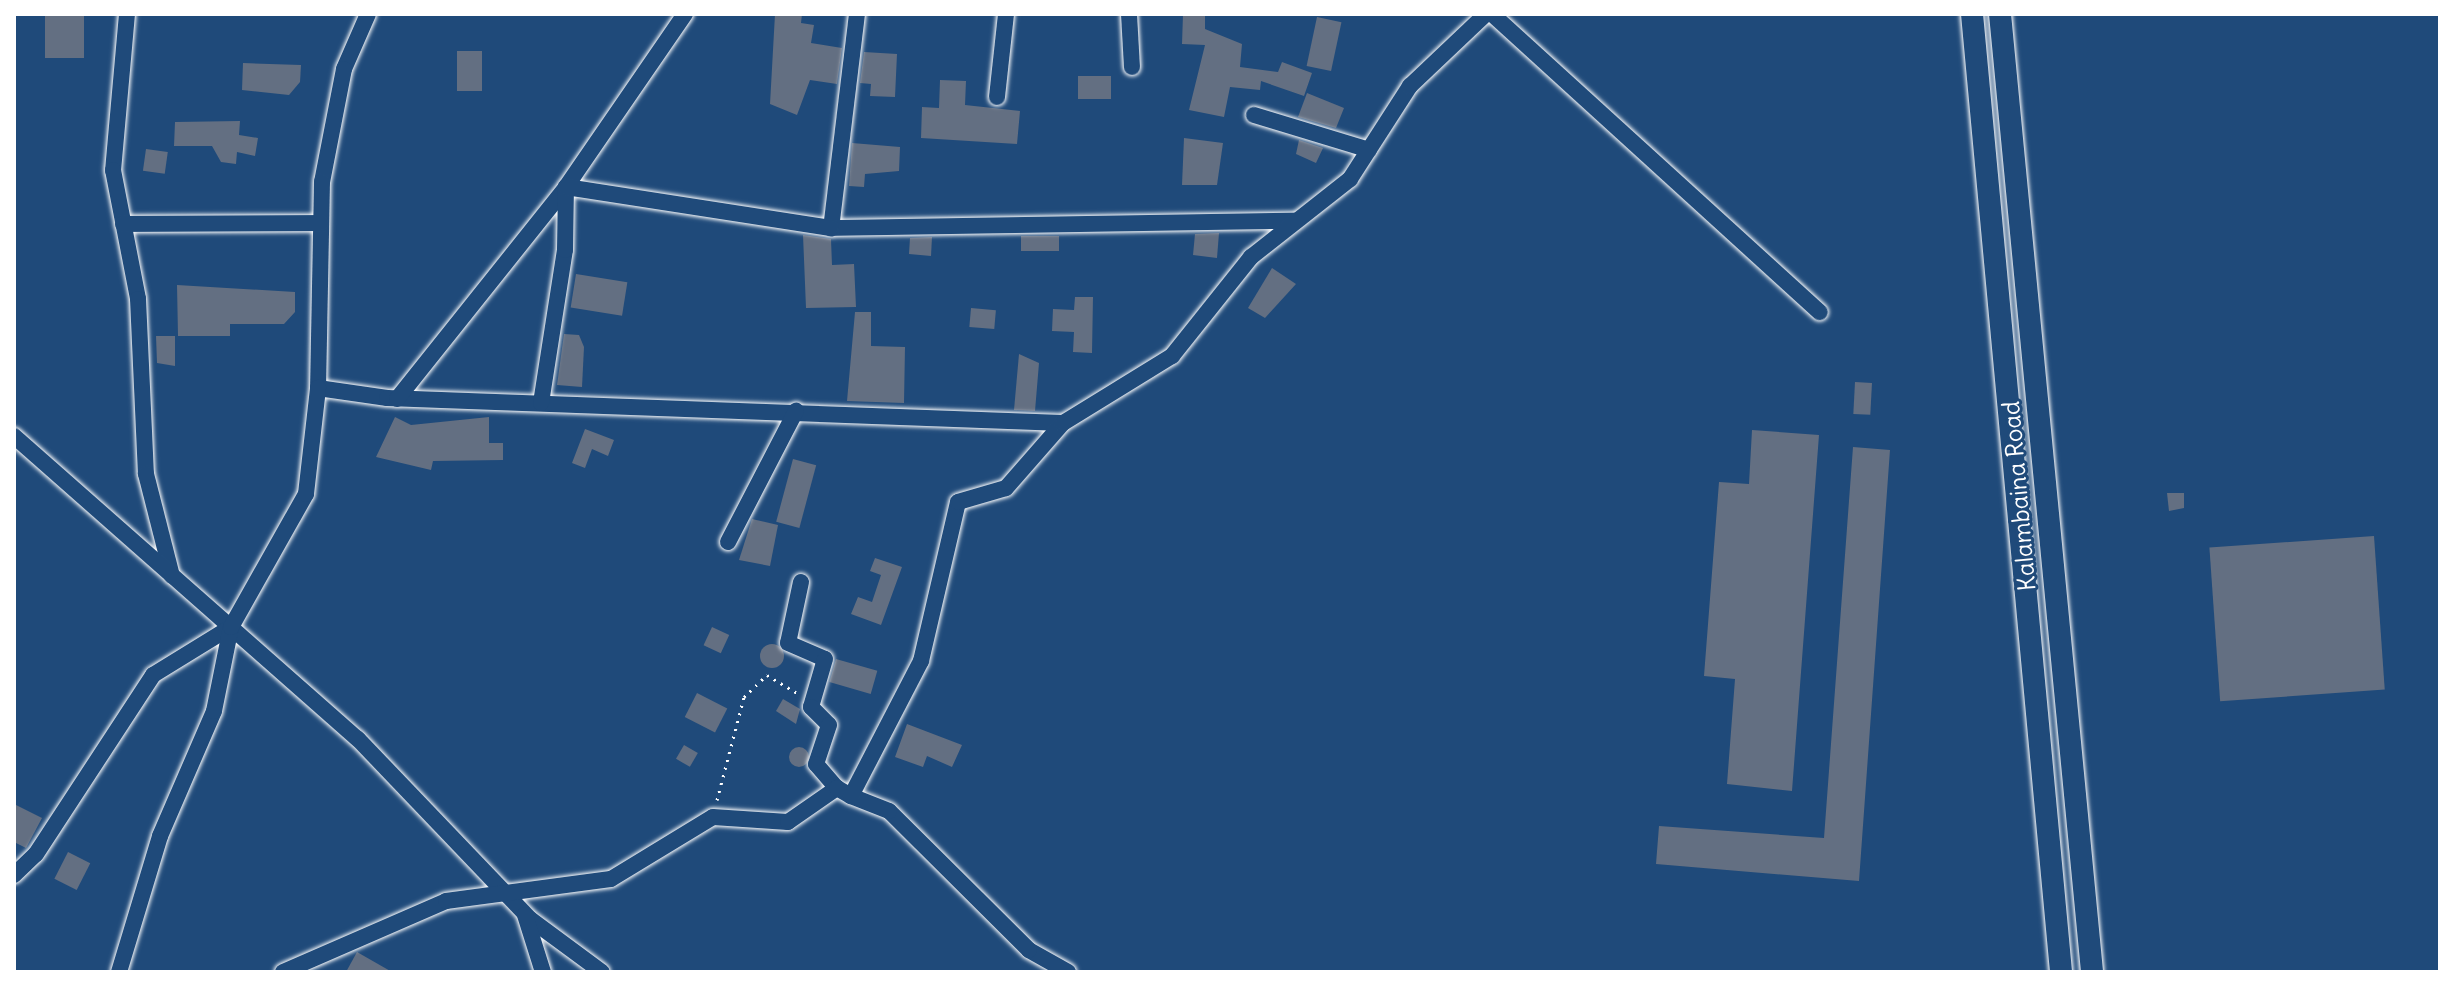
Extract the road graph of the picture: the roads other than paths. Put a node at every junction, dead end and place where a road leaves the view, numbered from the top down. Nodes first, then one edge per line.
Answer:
1 (127, 14) edge
2 (368, 14) edge
3 (685, 14) edge
4 (857, 14) edge
5 (1006, 14) edge
6 (1129, 14) edge
7 (1489, 14) edge
8 (1972, 14) edge
9 (2000, 14) edge
10 (1132, 67) dead end
11 (997, 97) dead end
12 (1254, 115) dead end
13 (1369, 150) junction
14 (566, 187) junction
15 (1296, 221) junction
16 (321, 223) junction
17 (123, 224) junction
18 (831, 228) junction
19 (1820, 312) dead end
20 (318, 388) junction
21 (397, 399) junction
22 (541, 403) junction
23 (796, 411) junction
24 (1063, 423) junction
25 (14, 436) edge
26 (728, 542) dead end
27 (172, 577) junction
28 (801, 582) dead end
29 (231, 627) junction
30 (844, 792) junction
31 (15, 873) edge
32 (502, 893) junction
33 (525, 915) junction
34 (119, 972) edge
35 (283, 972) edge
36 (543, 972) edge
37 (602, 972) edge
38 (1068, 972) edge
39 (2061, 972) edge
40 (2092, 972) edge

1 - 17 street
2 - 16 street
3 - 14 street
4 - 18 street
5 - 11 street
6 - 10 street
7 - 13 street
7 - 19 street
8 - 39 main road
9 - 40 main road, Kalambaina Road
12 - 13 street
13 - 15 street
14 - 18 street
14 - 21 street
14 - 22 street
15 - 18 street
15 - 24 street
16 - 17 street
16 - 20 street
17 - 27 street
20 - 21 street
20 - 29 street
21 - 22 street
22 - 23 street
23 - 24 street
23 - 26 street
24 - 30 street
25 - 27 street
27 - 29 street
28 - 30 street
29 - 31 street
29 - 32 street
29 - 34 street
30 - 32 street
30 - 38 street
32 - 33 street
32 - 35 street
33 - 36 street
33 - 37 street

